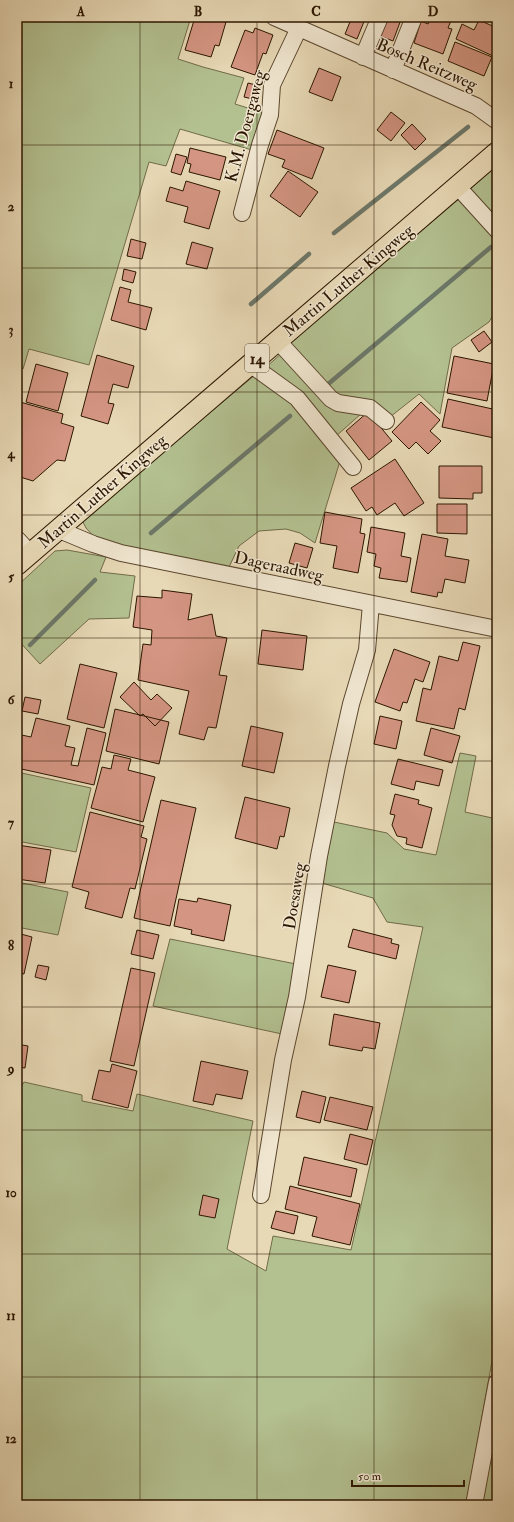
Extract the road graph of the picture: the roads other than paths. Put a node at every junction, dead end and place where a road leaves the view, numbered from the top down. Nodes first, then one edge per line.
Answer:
1 (380, 17) edge
2 (414, 17) edge
3 (286, 21) edge
4 (363, 57) junction
5 (393, 70) junction
6 (497, 121) edge
7 (497, 152) edge
8 (458, 187) junction
9 (242, 213) dead end
10 (497, 230) edge
11 (278, 341) junction
12 (250, 364) junction
13 (386, 421) dead end
14 (353, 467) dead end
15 (57, 530) junction
16 (21, 552) edge
17 (371, 604) junction
18 (497, 629) edge
19 (260, 1194) dead end
20 (497, 1382) edge
21 (474, 1505) edge

1 - 4 street
2 - 5 street
3 - 4 street, Bosch Reitzweg
3 - 9 street, K.M. Doergaweg
4 - 5 street, Bosch Reitzweg
5 - 6 street, Bosch Reitzweg
7 - 8 main road, Martin Luther Kingweg / 14
8 - 10 street
8 - 11 main road, Martin Luther Kingweg / 14
11 - 12 main road, Martin Luther Kingweg / 14
11 - 13 street
12 - 14 street
12 - 15 main road, Martin Luther Kingweg / 14
15 - 16 main road, Martin Luther Kingweg / 14
15 - 17 street, Dageraadweg
17 - 18 street, Dageraadweg
17 - 19 street, Doesaweg
20 - 21 street

